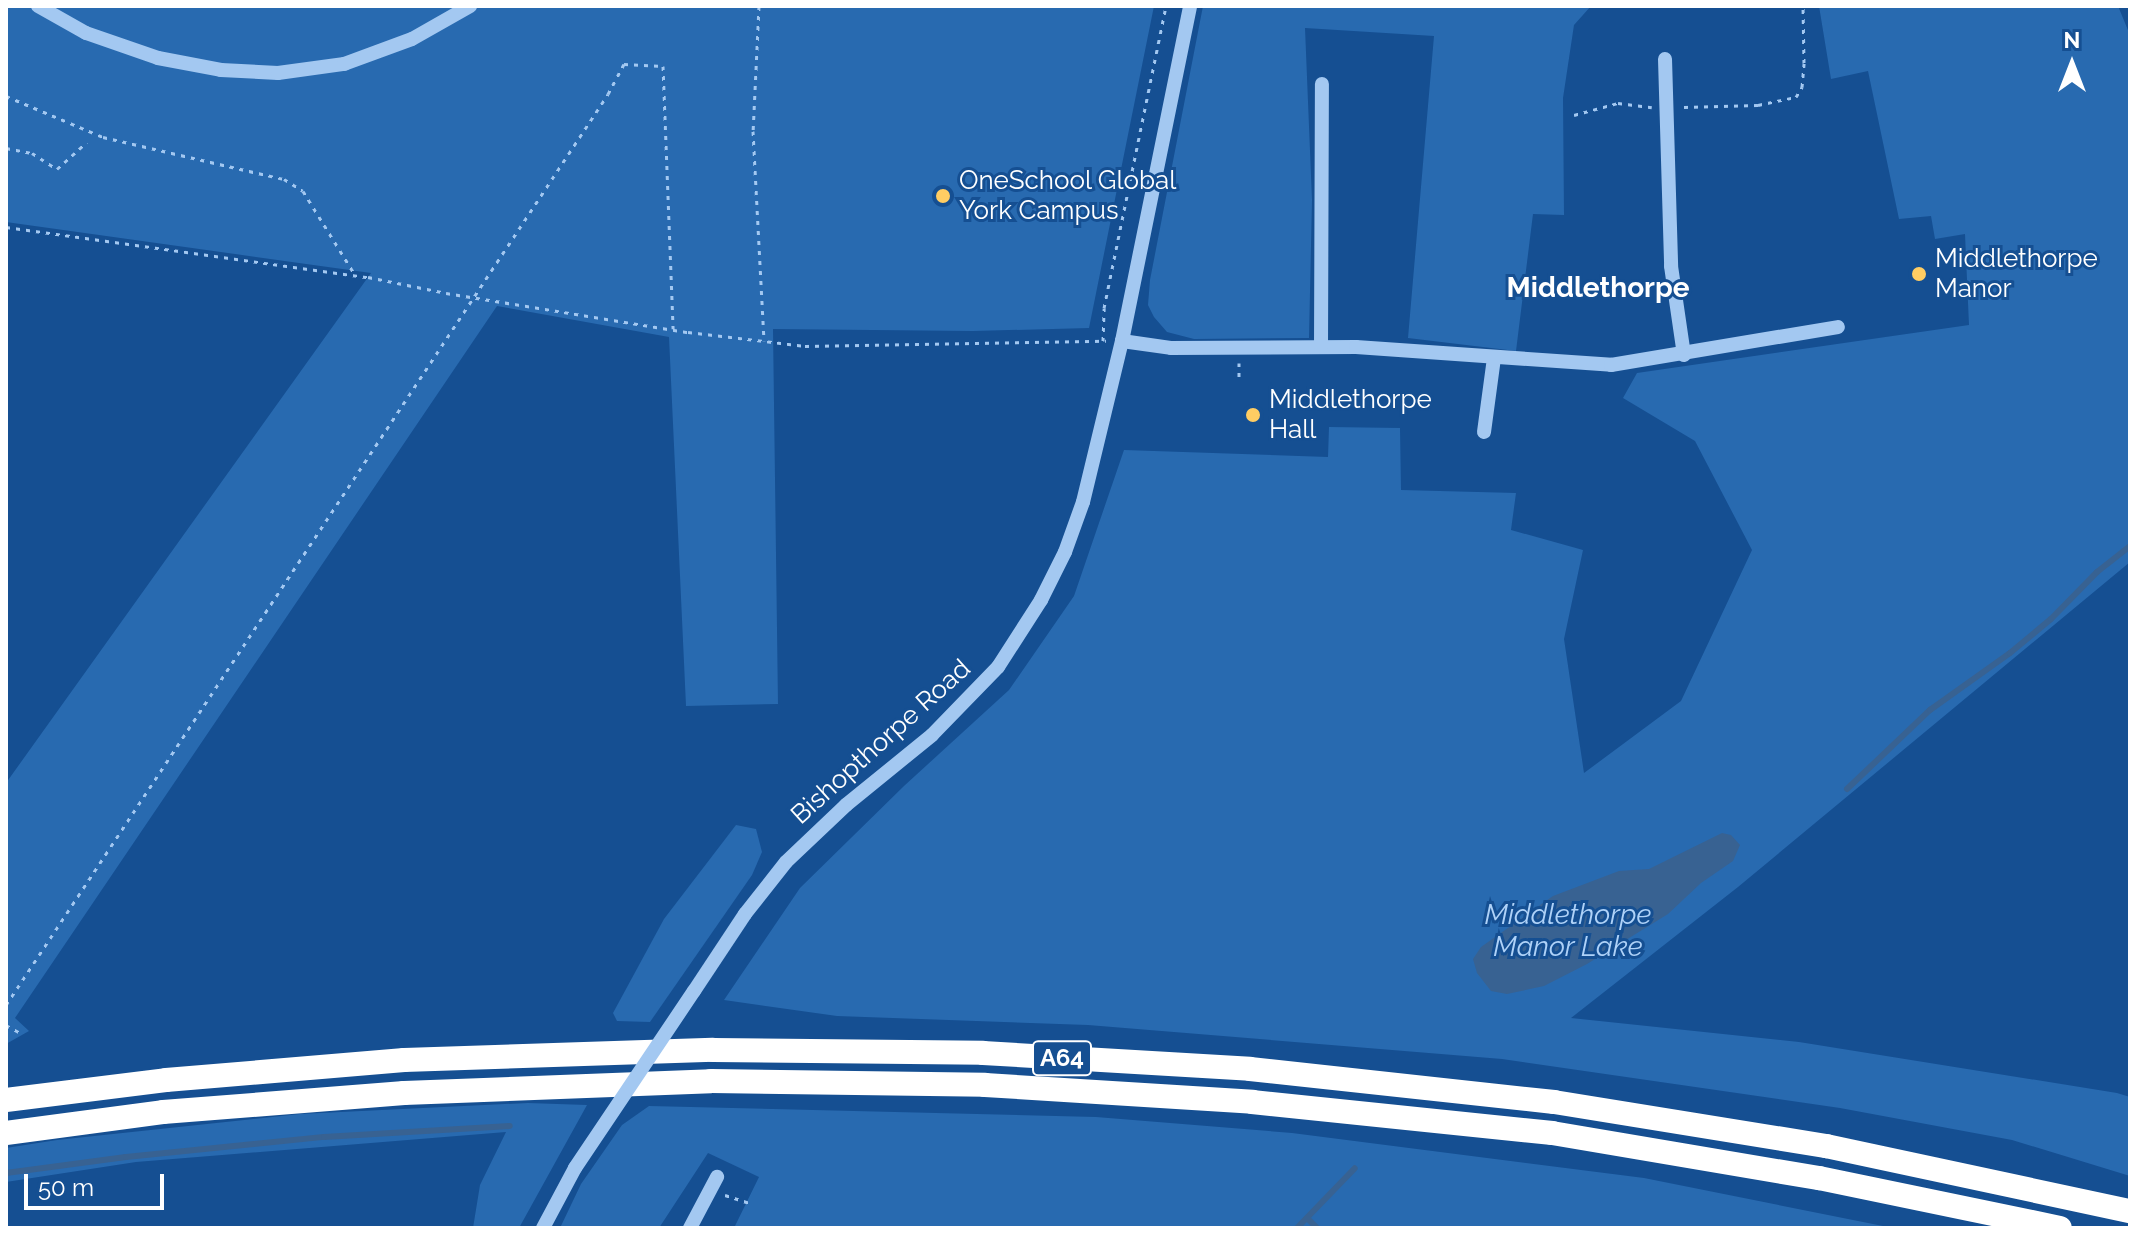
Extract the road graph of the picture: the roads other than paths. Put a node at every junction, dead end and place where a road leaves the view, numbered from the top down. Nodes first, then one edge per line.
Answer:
1 (38, 6) edge
2 (470, 6) edge
3 (1190, 6) edge
4 (1665, 59) dead end
5 (1322, 84) dead end
6 (1838, 327) dead end
7 (1122, 341) junction
8 (1321, 347) junction
9 (1684, 355) junction
10 (1494, 358) junction
11 (1484, 432) dead end
12 (6, 1100) edge
13 (6, 1133) edge
14 (713, 1184) road end
15 (2119, 1208) edge
16 (543, 1228) edge
17 (690, 1228) edge
18 (2060, 1228) edge

1 - 2 street
3 - 7 street, Bishopthorpe Road
4 - 9 street
5 - 8 street
6 - 9 street
7 - 8 street
7 - 16 street, Bishopthorpe Road, bridge
8 - 10 street
9 - 10 street
10 - 11 street
12 - 15 highway, A64
13 - 18 highway, A64
14 - 17 street

